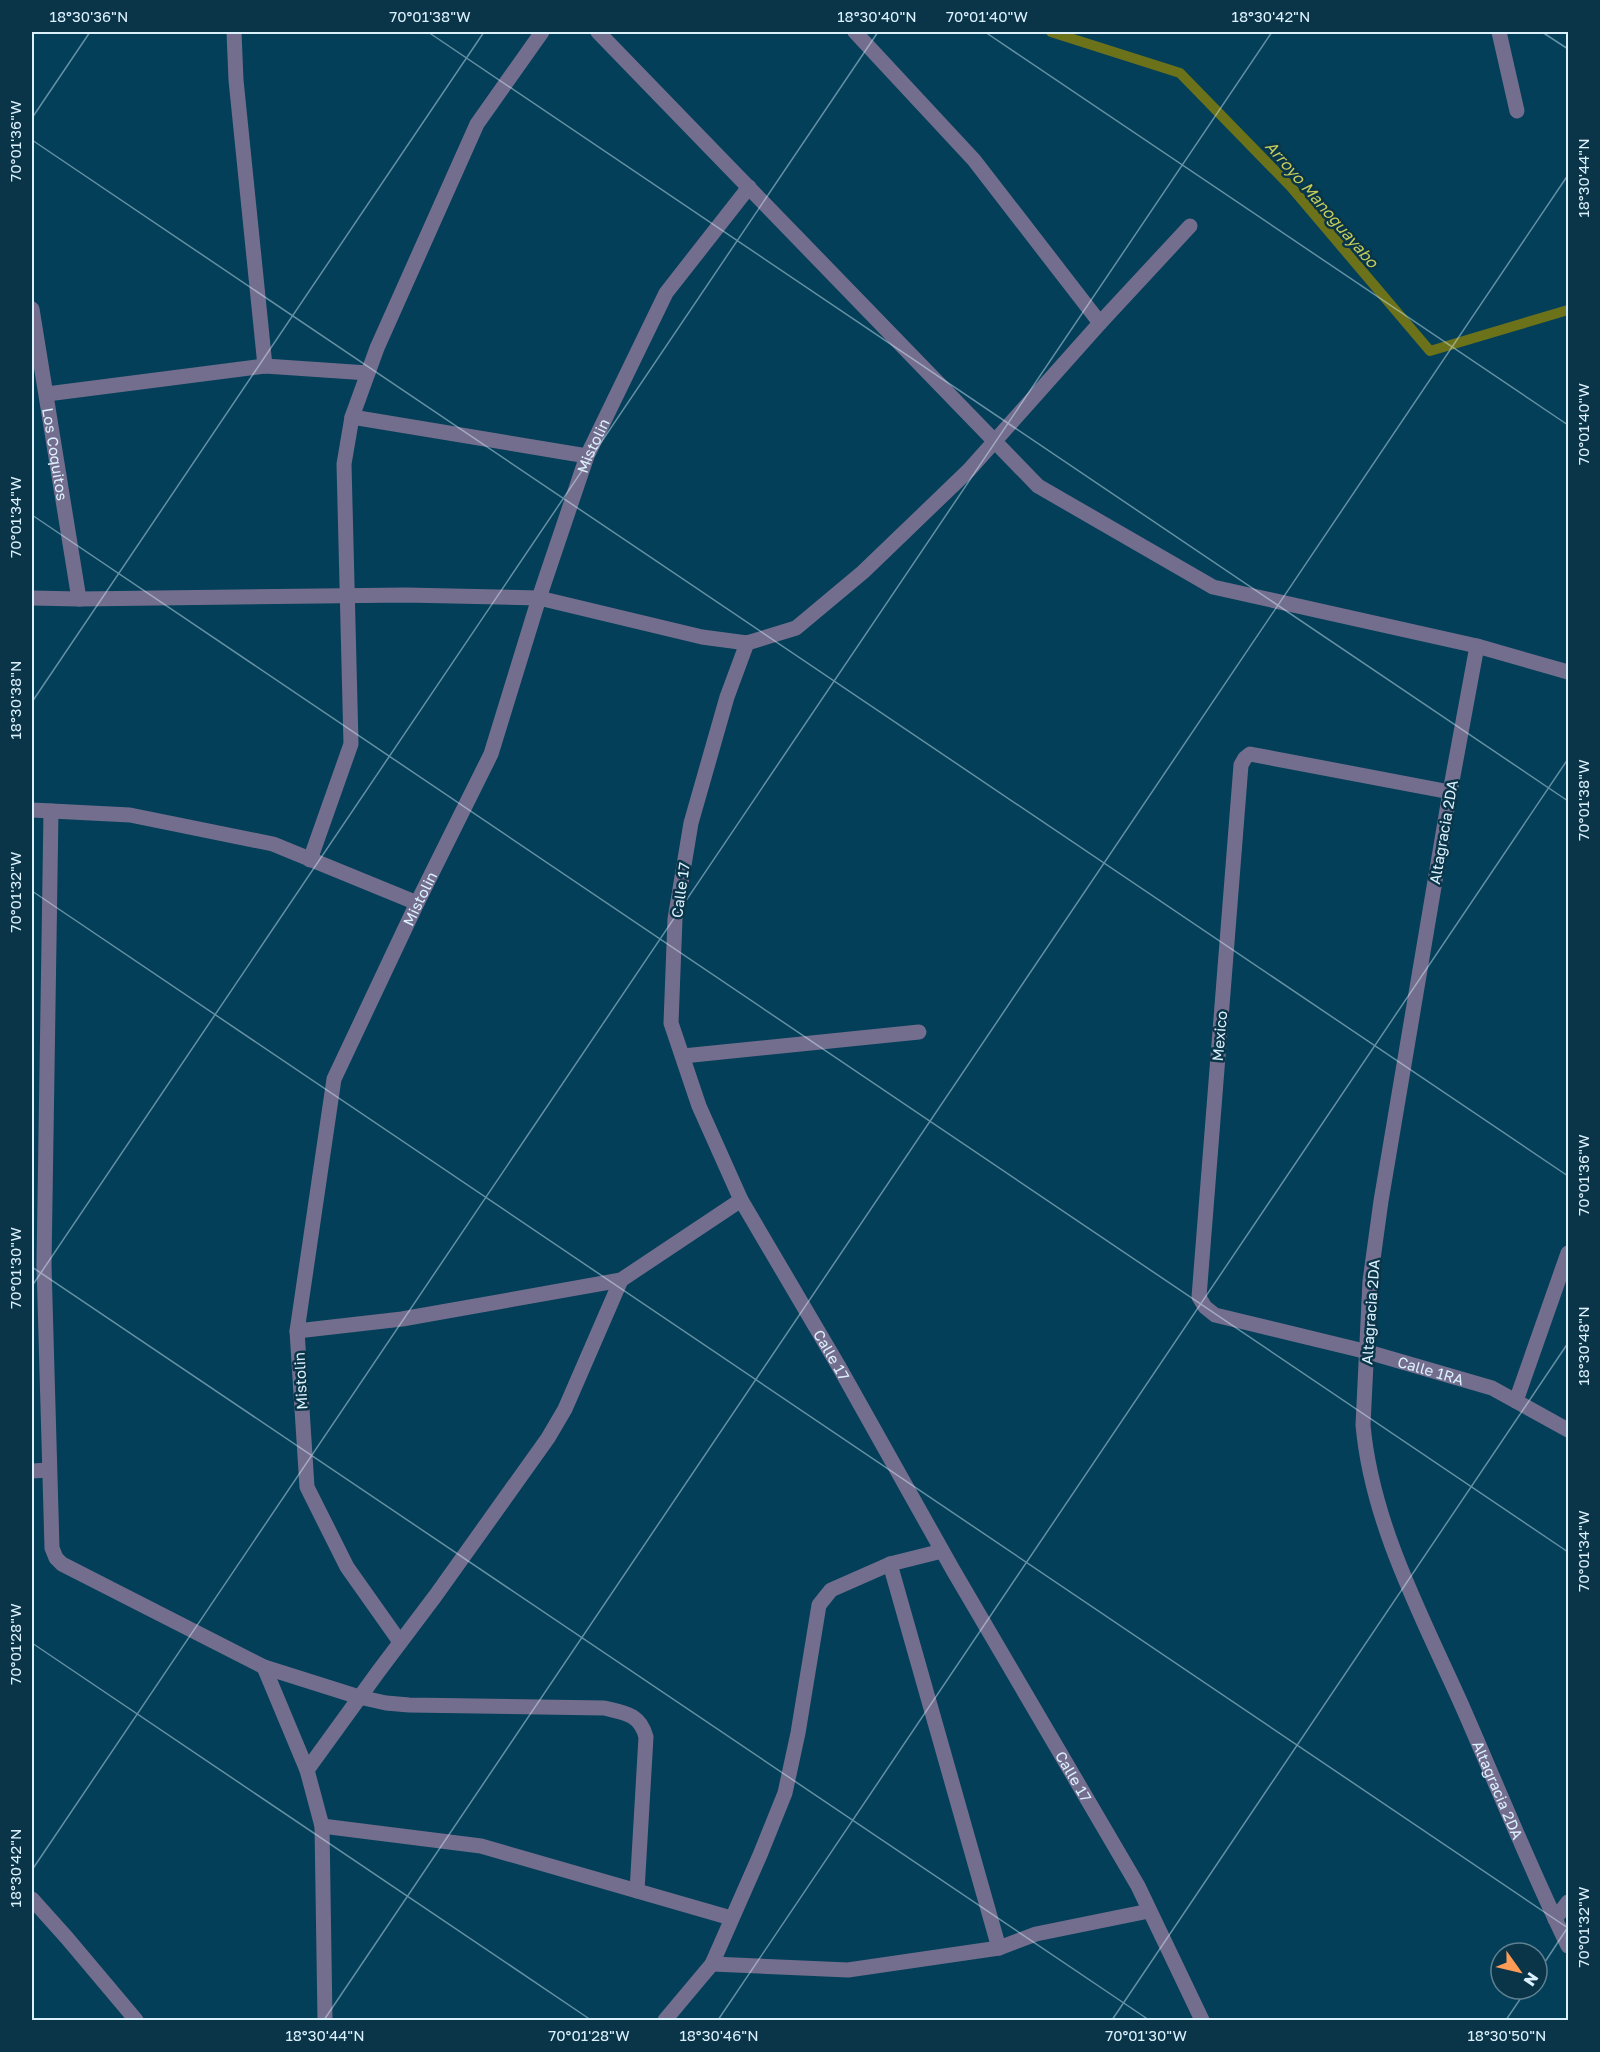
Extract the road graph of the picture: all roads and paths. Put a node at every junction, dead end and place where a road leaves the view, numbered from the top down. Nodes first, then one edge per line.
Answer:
1 (234, 32) edge
2 (542, 32) edge
3 (598, 32) edge
4 (855, 32) edge
5 (1499, 32) edge
6 (1517, 111) dead end
7 (749, 187) junction
8 (1190, 226) dead end
9 (32, 309) edge
10 (1100, 323) junction
11 (265, 366) junction
12 (368, 374) junction
13 (46, 394) junction
14 (352, 417) junction
15 (996, 442) junction
16 (587, 456) junction
17 (347, 596) junction
18 (32, 598) edge
19 (539, 598) junction
20 (79, 599) junction
21 (747, 643) junction
22 (1477, 646) junction
23 (1569, 672) edge
24 (1450, 792) junction
25 (32, 810) edge
26 (51, 811) junction
27 (310, 860) junction
28 (417, 903) junction
29 (919, 1032) dead end
30 (683, 1056) junction
31 (741, 1200) junction
32 (1569, 1253) edge
33 (621, 1280) junction
34 (1215, 1315) joint
35 (297, 1331) junction
36 (1368, 1352) junction
37 (1516, 1401) junction
38 (1569, 1430) edge
39 (49, 1470) junction
40 (32, 1472) edge
41 (942, 1551) junction
42 (890, 1564) junction
43 (400, 1642) junction
44 (264, 1667) junction
45 (359, 1696) junction
46 (307, 1770) junction
47 (322, 1826) junction
48 (637, 1891) junction
49 (32, 1899) edge
50 (1569, 1902) edge
51 (1149, 1911) junction
52 (730, 1918) junction
53 (1555, 1920) junction
54 (1569, 1946) edge
55 (999, 1948) junction
56 (712, 1964) junction
57 (136, 2020) edge
58 (325, 2020) edge
59 (665, 2020) edge
60 (1202, 2020) edge

1 - 11 street
2 - 12 street
3 - 7 street
4 - 10 street
5 - 6 street
7 - 15 street
7 - 16 street, Mistolin
8 - 10 street
9 - 13 street, Los Coquitos
10 - 15 street
11 - 12 street
11 - 13 street
12 - 14 street
13 - 20 street, Los Coquitos
14 - 16 street
14 - 17 street
15 - 21 street
15 - 22 street
16 - 19 street, Mistolin
17 - 19 street
17 - 20 street
17 - 27 street
18 - 20 street
19 - 21 street
19 - 28 street, Mistolin
21 - 30 street, Calle 17
22 - 23 street
22 - 24 street, Altagracia 2DA
24 - 34 street, Mexico
24 - 36 street, Altagracia 2DA
25 - 26 street
26 - 27 street
26 - 39 street
27 - 28 street
28 - 35 street, Mistolin
29 - 30 street
30 - 31 street, Calle 17
31 - 33 street
31 - 41 street, Calle 17
32 - 37 street
33 - 35 street
33 - 43 street
34 - 36 street, Calle 1RA
35 - 43 street, Mistolin
36 - 37 street, Calle 1RA
36 - 53 street, Altagracia 2DA
37 - 38 street, Calle 1RA
39 - 40 street
39 - 44 street
41 - 42 street
41 - 51 street, Calle 17
42 - 52 street
42 - 55 street
43 - 45 street
44 - 45 street
44 - 46 street
45 - 46 street
45 - 48 street
46 - 47 street
47 - 48 street
47 - 58 street
48 - 52 street
49 - 57 street
50 - 53 street
51 - 55 street
51 - 60 street, Calle 17
52 - 56 street
53 - 54 street, Altagracia 2DA
55 - 56 street
56 - 59 street

